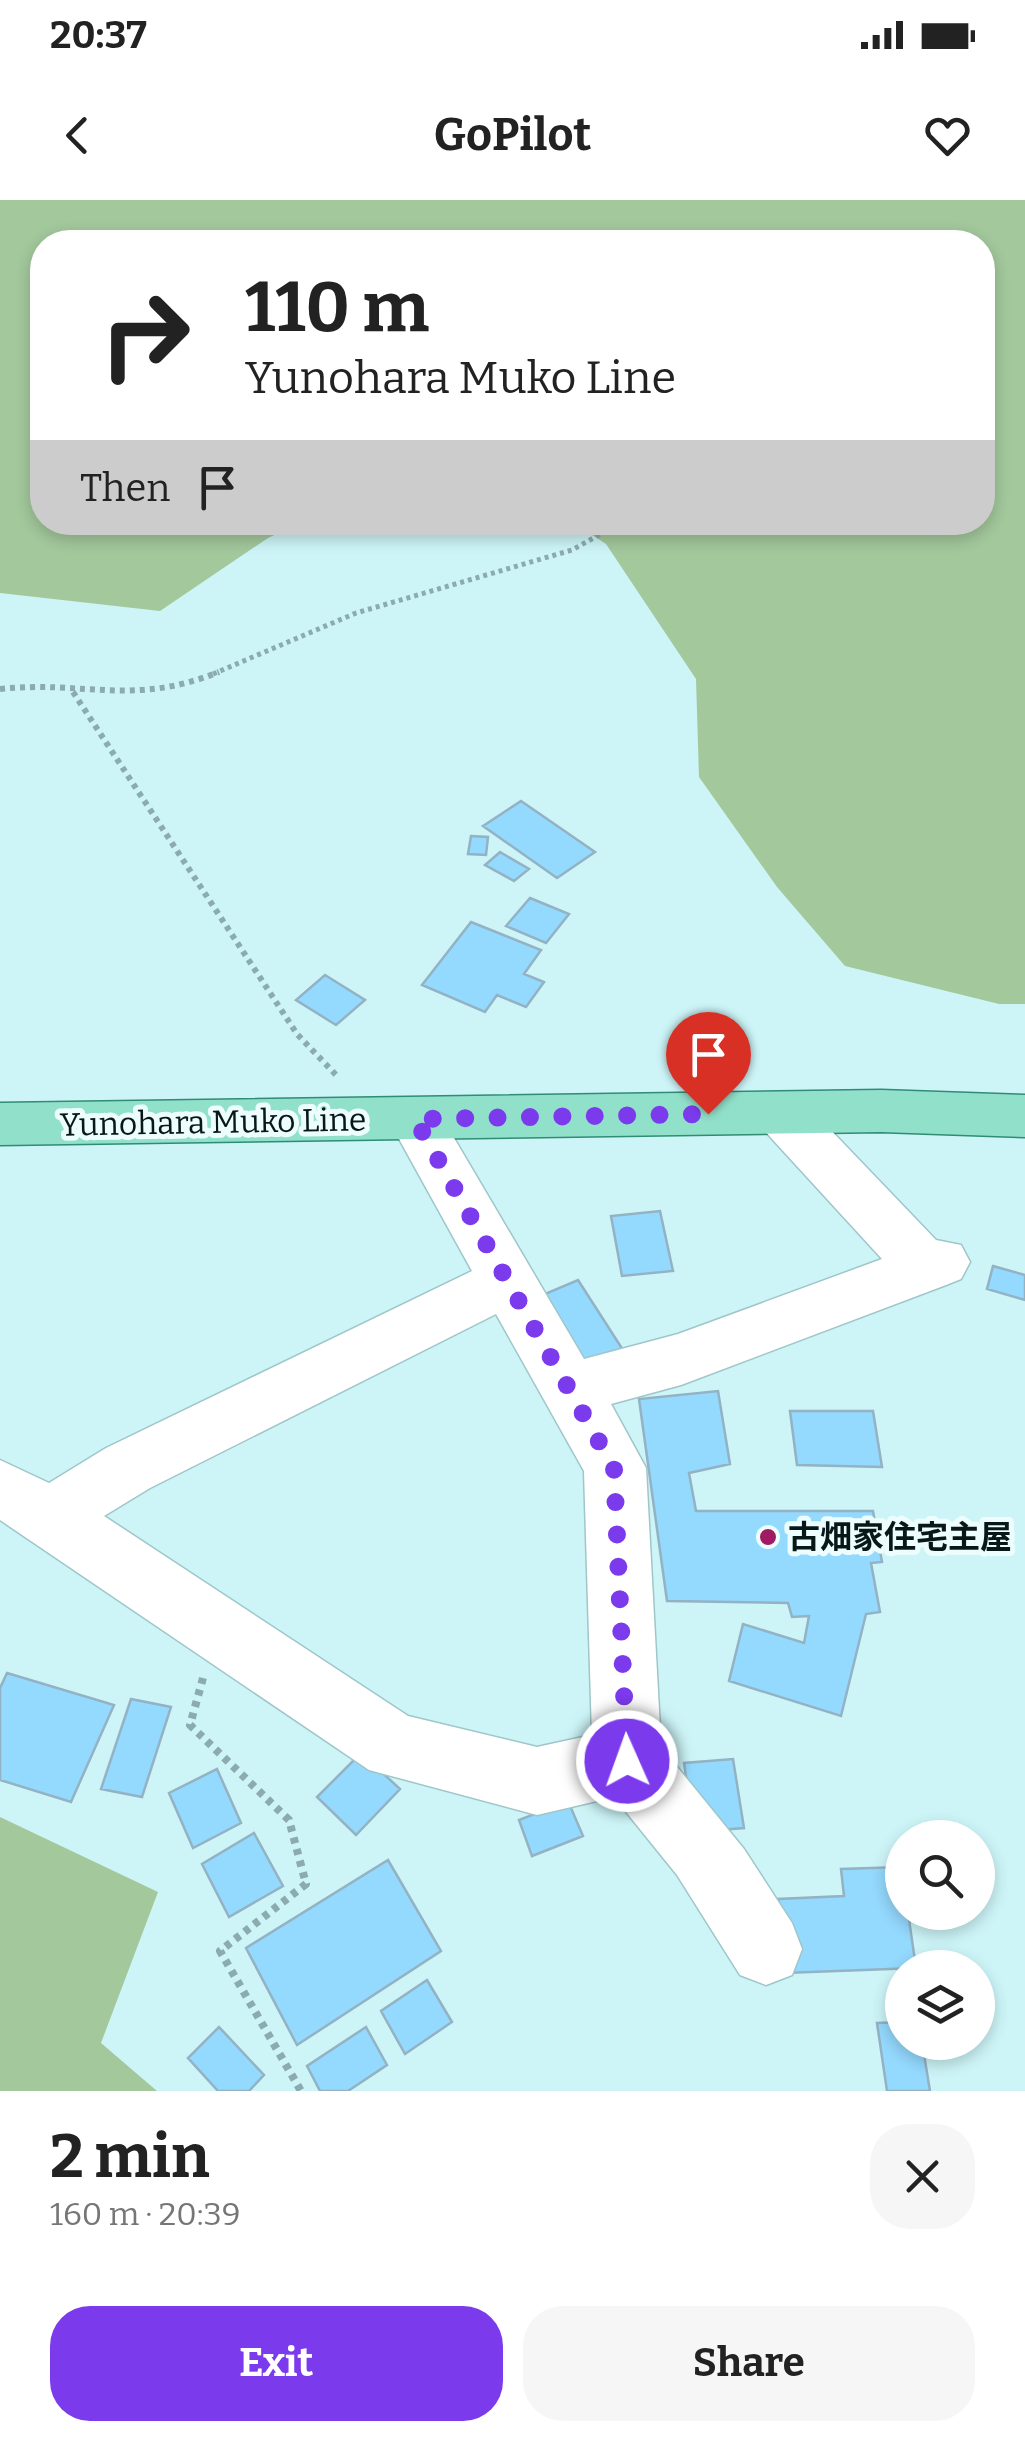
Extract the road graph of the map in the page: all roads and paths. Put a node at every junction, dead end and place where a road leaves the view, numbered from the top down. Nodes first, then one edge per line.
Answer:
1 (601, 535) edge
2 (0, 689) edge
3 (72, 690) junction
4 (781, 1113) junction
5 (1025, 1116) edge
6 (396, 1119) junction
7 (0, 1124) edge
8 (508, 1281) junction
9 (570, 1390) junction
10 (25, 1502) edge
11 (217, 1627) junction
12 (627, 1761) junction
13 (766, 1949) dead end
14 (301, 2091) edge

1 - 3 path
2 - 3 path
3 - 6 path
4 - 5 main road, Yunohara Muko Line
4 - 6 main road, Yunohara Muko Line
4 - 9 street
6 - 7 main road, Yunohara Muko Line
6 - 8 street
8 - 9 street
8 - 10 street
9 - 12 street
10 - 11 street
11 - 12 street
11 - 14 path
12 - 13 street

